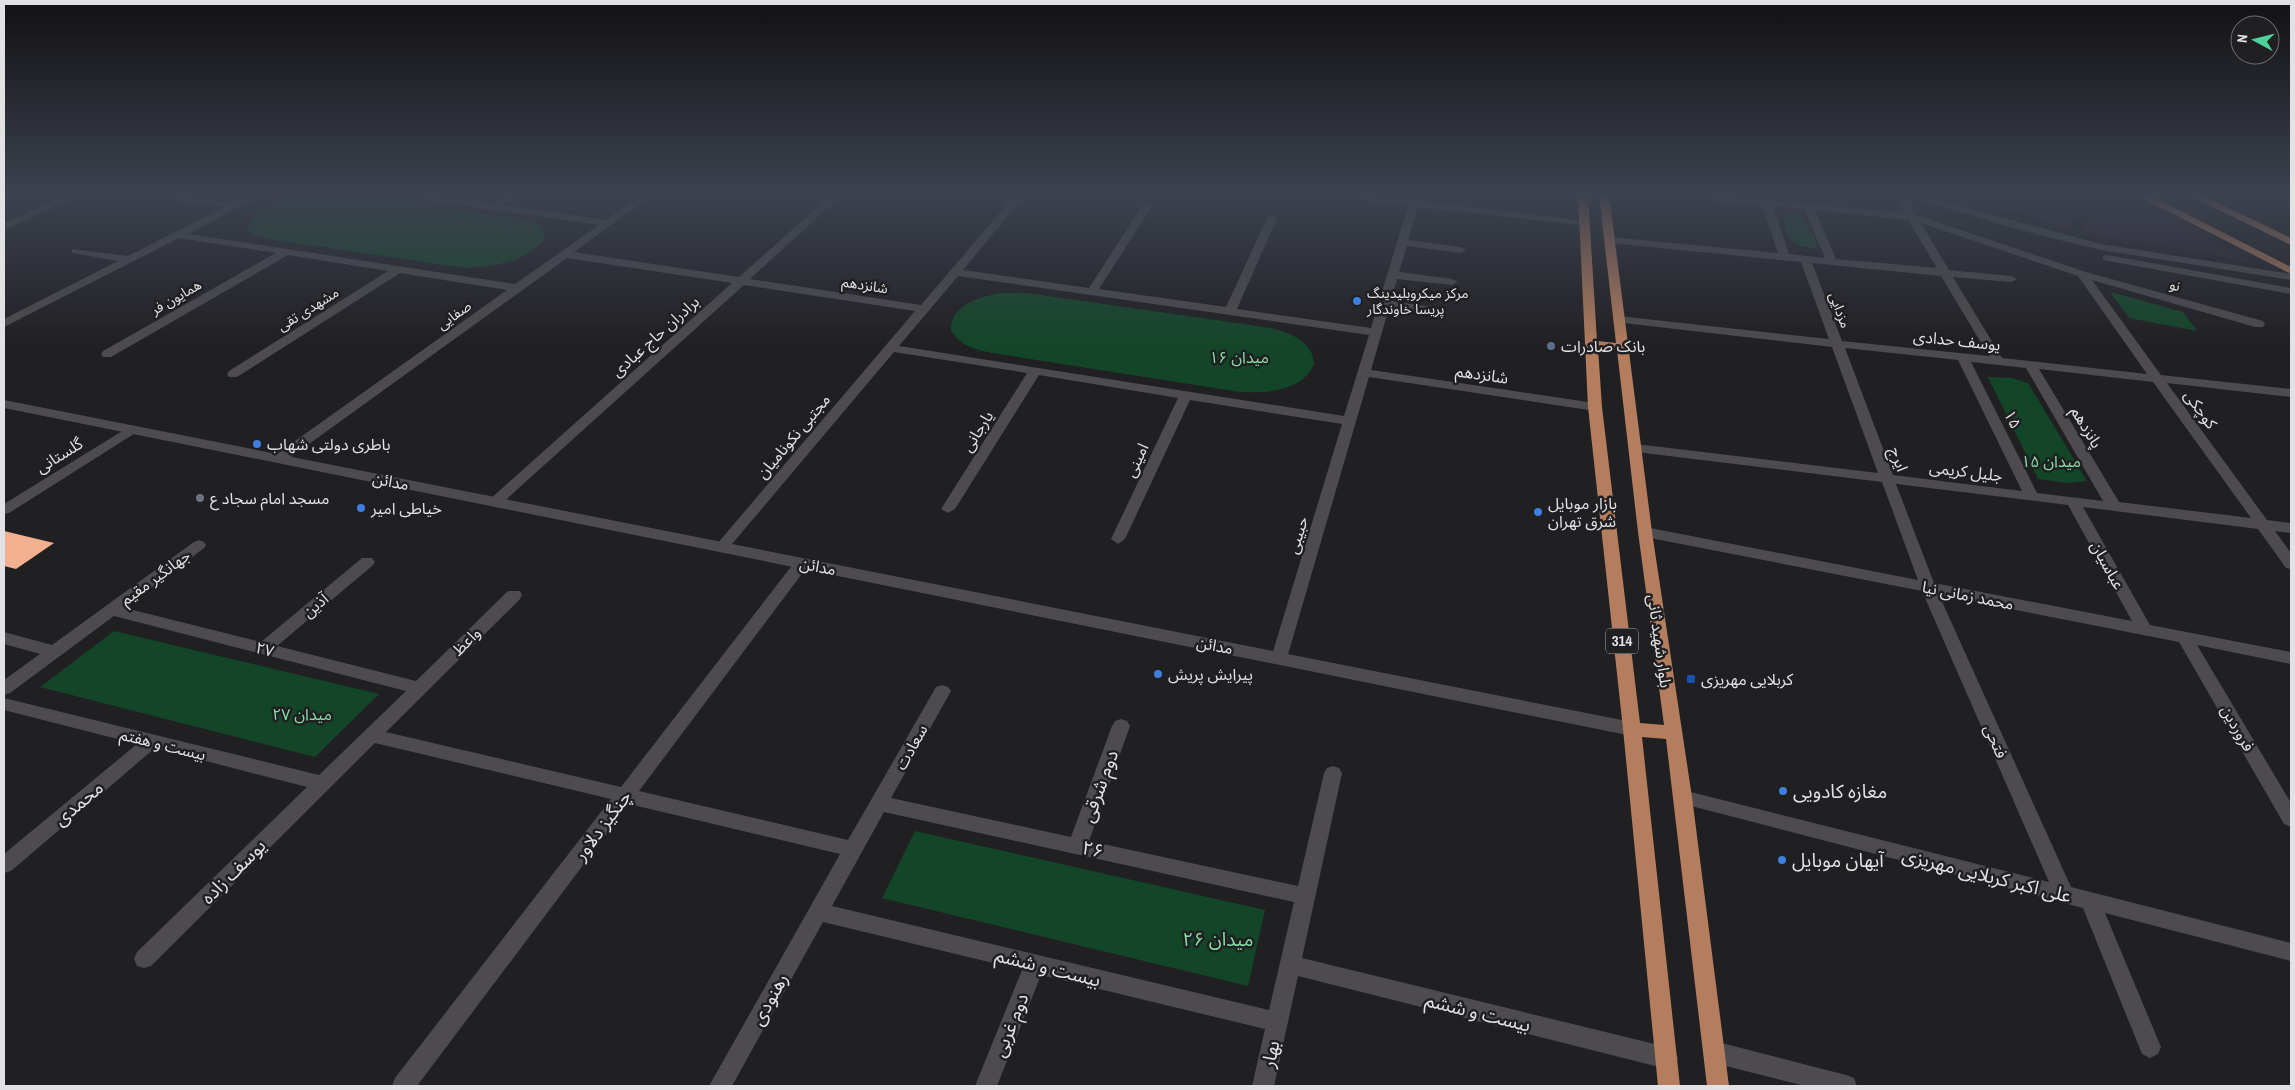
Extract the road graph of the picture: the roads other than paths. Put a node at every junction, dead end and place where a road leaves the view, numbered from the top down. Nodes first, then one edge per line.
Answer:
1 (157, 246) edge
2 (247, 246) edge
3 (576, 246) edge
4 (780, 246) edge
5 (977, 246) edge
6 (1122, 246) edge
7 (1260, 246) edge
8 (1401, 246) edge
9 (1431, 246) edge
10 (1587, 246) edge
11 (1611, 246) edge
12 (1670, 246) edge
13 (1781, 246) edge
14 (1825, 246) edge
15 (1929, 246) edge
16 (1998, 246) edge
17 (2069, 246) edge
18 (2096, 246) edge
19 (2241, 246) edge
20 (1461, 250) dead end
21 (76, 251) dead end
22 (286, 252) junction
23 (565, 254) junction
24 (1785, 257) junction
25 (1805, 259) junction
26 (129, 260) junction
27 (1832, 262) junction
28 (398, 269) junction
29 (2291, 271) edge
30 (955, 272) junction
31 (1945, 272) junction
32 (2082, 274) junction
33 (1393, 275) junction
34 (2291, 277) edge
35 (2011, 279) dead end
36 (741, 281) junction
37 (1452, 282) dead end
38 (517, 288) junction
39 (2291, 291) edge
40 (1092, 292) junction
41 (1384, 304) junction
42 (924, 309) junction
43 (1439, 311) dead end
44 (1230, 312) junction
45 (1619, 320) junction
46 (4, 324) edge
47 (2259, 324) dead end
48 (1376, 332) junction
49 (1836, 343) junction
50 (1592, 344) junction
51 (1623, 347) junction
52 (891, 348) junction
53 (106, 354) dead end
54 (1962, 356) junction
55 (1997, 360) junction
56 (2030, 364) junction
57 (1035, 371) junction
58 (1364, 373) junction
59 (232, 374) dead end
60 (2157, 378) junction
61 (2291, 393) edge
62 (1186, 395) junction
63 (4, 404) edge
64 (1595, 407) junction
65 (1349, 421) junction
66 (132, 429) junction
67 (1636, 448) junction
68 (279, 459) junction
69 (1887, 479) junction
70 (2032, 497) junction
71 (495, 502) junction
72 (2072, 502) junction
73 (2114, 507) junction
74 (948, 509) dead end
75 (4, 510) edge
76 (2263, 525) junction
77 (2291, 528) edge
78 (1645, 532) junction
79 (1118, 539) dead end
80 (199, 544) dead end
81 (722, 547) junction
82 (367, 562) dead end
83 (802, 563) junction
84 (2291, 564) edge
85 (1928, 587) junction
86 (514, 595) dead end
87 (111, 610) junction
88 (2144, 629) junction
89 (2184, 637) junction
90 (4, 638) edge
91 (263, 648) junction
92 (54, 652) junction
93 (1279, 658) junction
94 (2291, 658) edge
95 (419, 688) junction
96 (4, 689) edge
97 (942, 691) dead end
98 (4, 704) edge
99 (1121, 726) dead end
100 (1632, 728) junction
101 (1674, 733) junction
102 (371, 735) junction
103 (152, 741) junction
104 (1333, 773) dead end
105 (322, 783) junction
106 (625, 795) junction
107 (1683, 797) junction
108 (879, 803) junction
109 (2291, 820) edge
110 (1077, 846) junction
111 (853, 849) junction
112 (4, 865) edge
113 (2064, 894) junction
114 (1306, 896) junction
115 (2090, 901) junction
116 (818, 912) junction
117 (2291, 952) edge
118 (144, 959) dead end
119 (1035, 964) junction
120 (1290, 966) junction
121 (1278, 1022) junction
122 (2150, 1046) dead end
123 (1714, 1052) junction
124 (1666, 1058) junction
125 (403, 1086) edge
126 (720, 1086) edge
127 (986, 1086) edge
128 (1263, 1086) edge
129 (1669, 1086) edge
130 (1718, 1086) edge
131 (1846, 1086) edge

1 - 26 street
2 - 22 street
3 - 23 street, صفایی
4 - 36 street, برادران حاج عبادی
5 - 30 street
6 - 40 street
7 - 44 street
8 - 33 street
9 - 20 street
10 - 50 main road, 314
11 - 45 main road, بلوار شهید ثانی / 314
12 - 24 street
13 - 24 street
14 - 27 street
15 - 31 street
16 - 32 street, نو
17 - 39 street
18 - 34 street
19 - 29 main road
21 - 26 street
22 - 28 street
22 - 53 street, همایون فر
23 - 36 street, شانزدهم
23 - 38 street, صفایی
24 - 25 street
25 - 27 street
25 - 49 street, مزدایی
26 - 46 street
27 - 31 street
28 - 38 street
28 - 59 street, مشهدی تقی
30 - 40 street
30 - 42 street
31 - 35 street
31 - 55 street
32 - 47 street, نو
32 - 60 street, کوچکی
33 - 37 street
33 - 41 street
36 - 42 street, شانزدهم
36 - 71 street, برادران حاج عبادی
38 - 68 street, صفایی
40 - 44 street
41 - 43 street
41 - 48 street
42 - 52 street
44 - 48 street
45 - 49 street, یوسف حدادی
45 - 51 main road, بلوار شهید ثانی / 314
48 - 58 street
49 - 54 street, یوسف حدادی
49 - 69 street, ایرج
50 - 51 main road
50 - 64 main road, 314
51 - 67 main road, بلوار شهید ثانی / 314
52 - 57 street
52 - 81 street, مجتبی نکونامیان
54 - 55 street, یوسف حدادی
54 - 70 street, ۱۵
55 - 56 street, یوسف حدادی
56 - 60 street, یوسف حدادی
56 - 73 street, پانزدهم
57 - 62 street
57 - 74 street, یارجانی
58 - 64 street, شانزدهم
58 - 65 street
60 - 61 street, یوسف حدادی
60 - 76 street, کوچکی
62 - 65 street
62 - 79 street, امینی
63 - 66 street, مدائن
64 - 100 main road, 314
65 - 93 street, حبیبی
66 - 68 street, مدائن
66 - 75 street, گلستانی
67 - 69 street, جلیل کریمی
67 - 78 main road, بلوار شهید ثانی / 314
68 - 71 street, مدائن
69 - 70 street, جلیل کریمی
69 - 85 street, ایرج
70 - 72 street, جلیل کریمی
71 - 81 street, مدائن
72 - 73 street, جلیل کریمی
72 - 88 street, عباسیان
73 - 76 street, جلیل کریمی
76 - 77 street, جلیل کریمی
76 - 84 street, کوچکی
78 - 85 street, محمد زمانی نیا
78 - 101 main road, بلوار شهید ثانی / 314
80 - 87 street, جهانگیر مقیم
81 - 83 street, مدائن
82 - 91 street, آذین
83 - 93 street, مدائن
83 - 106 street, چنگیز دلاور
85 - 88 street, محمد زمانی نیا
85 - 113 street, فتحی
86 - 95 street, واعظ
87 - 91 street, ۲۷
87 - 92 street, جهانگیر مقیم
88 - 89 street, محمد زمانی نیا
89 - 94 street, محمد زمانی نیا
89 - 109 street, فروردین
90 - 92 street
91 - 95 street, ۲۷
92 - 96 street, جهانگیر مقیم
93 - 100 street, مدائن
95 - 102 street, واعظ
97 - 108 street, سعادت
98 - 103 street, بیست و هفتم
99 - 110 street, دوم شرقی
100 - 101 main road
100 - 124 main road, 314
101 - 107 main road, بلوار شهید ثانی / 314
102 - 105 street, یوسف زاده
102 - 106 street
103 - 105 street, بیست و هفتم
103 - 112 street, محمدی
104 - 114 street, بهار
105 - 118 street, یوسف زاده
106 - 111 street
106 - 125 street, چنگیز دلاور
107 - 113 street, علی اکبر کربلایی مهریزی
107 - 123 main road, بلوار شهید ثانی / 314
108 - 110 street, ۲۶
108 - 111 street, سعادت
110 - 114 street, ۲۶
111 - 116 street, رهنودی
113 - 115 street, علی اکبر کربلایی مهریزی
114 - 120 street, بهار
115 - 117 street, علی اکبر کربلایی مهریزی
115 - 122 street
116 - 119 street, بیست و ششم
116 - 126 street, رهنودی
119 - 121 street, بیست و ششم
119 - 127 street, دوم غربی
120 - 121 street, بهار
120 - 124 street, بیست و ششم
121 - 128 street, بهار
123 - 130 main road, بلوار شهید ثانی / 314
123 - 131 street
124 - 129 main road, 314

